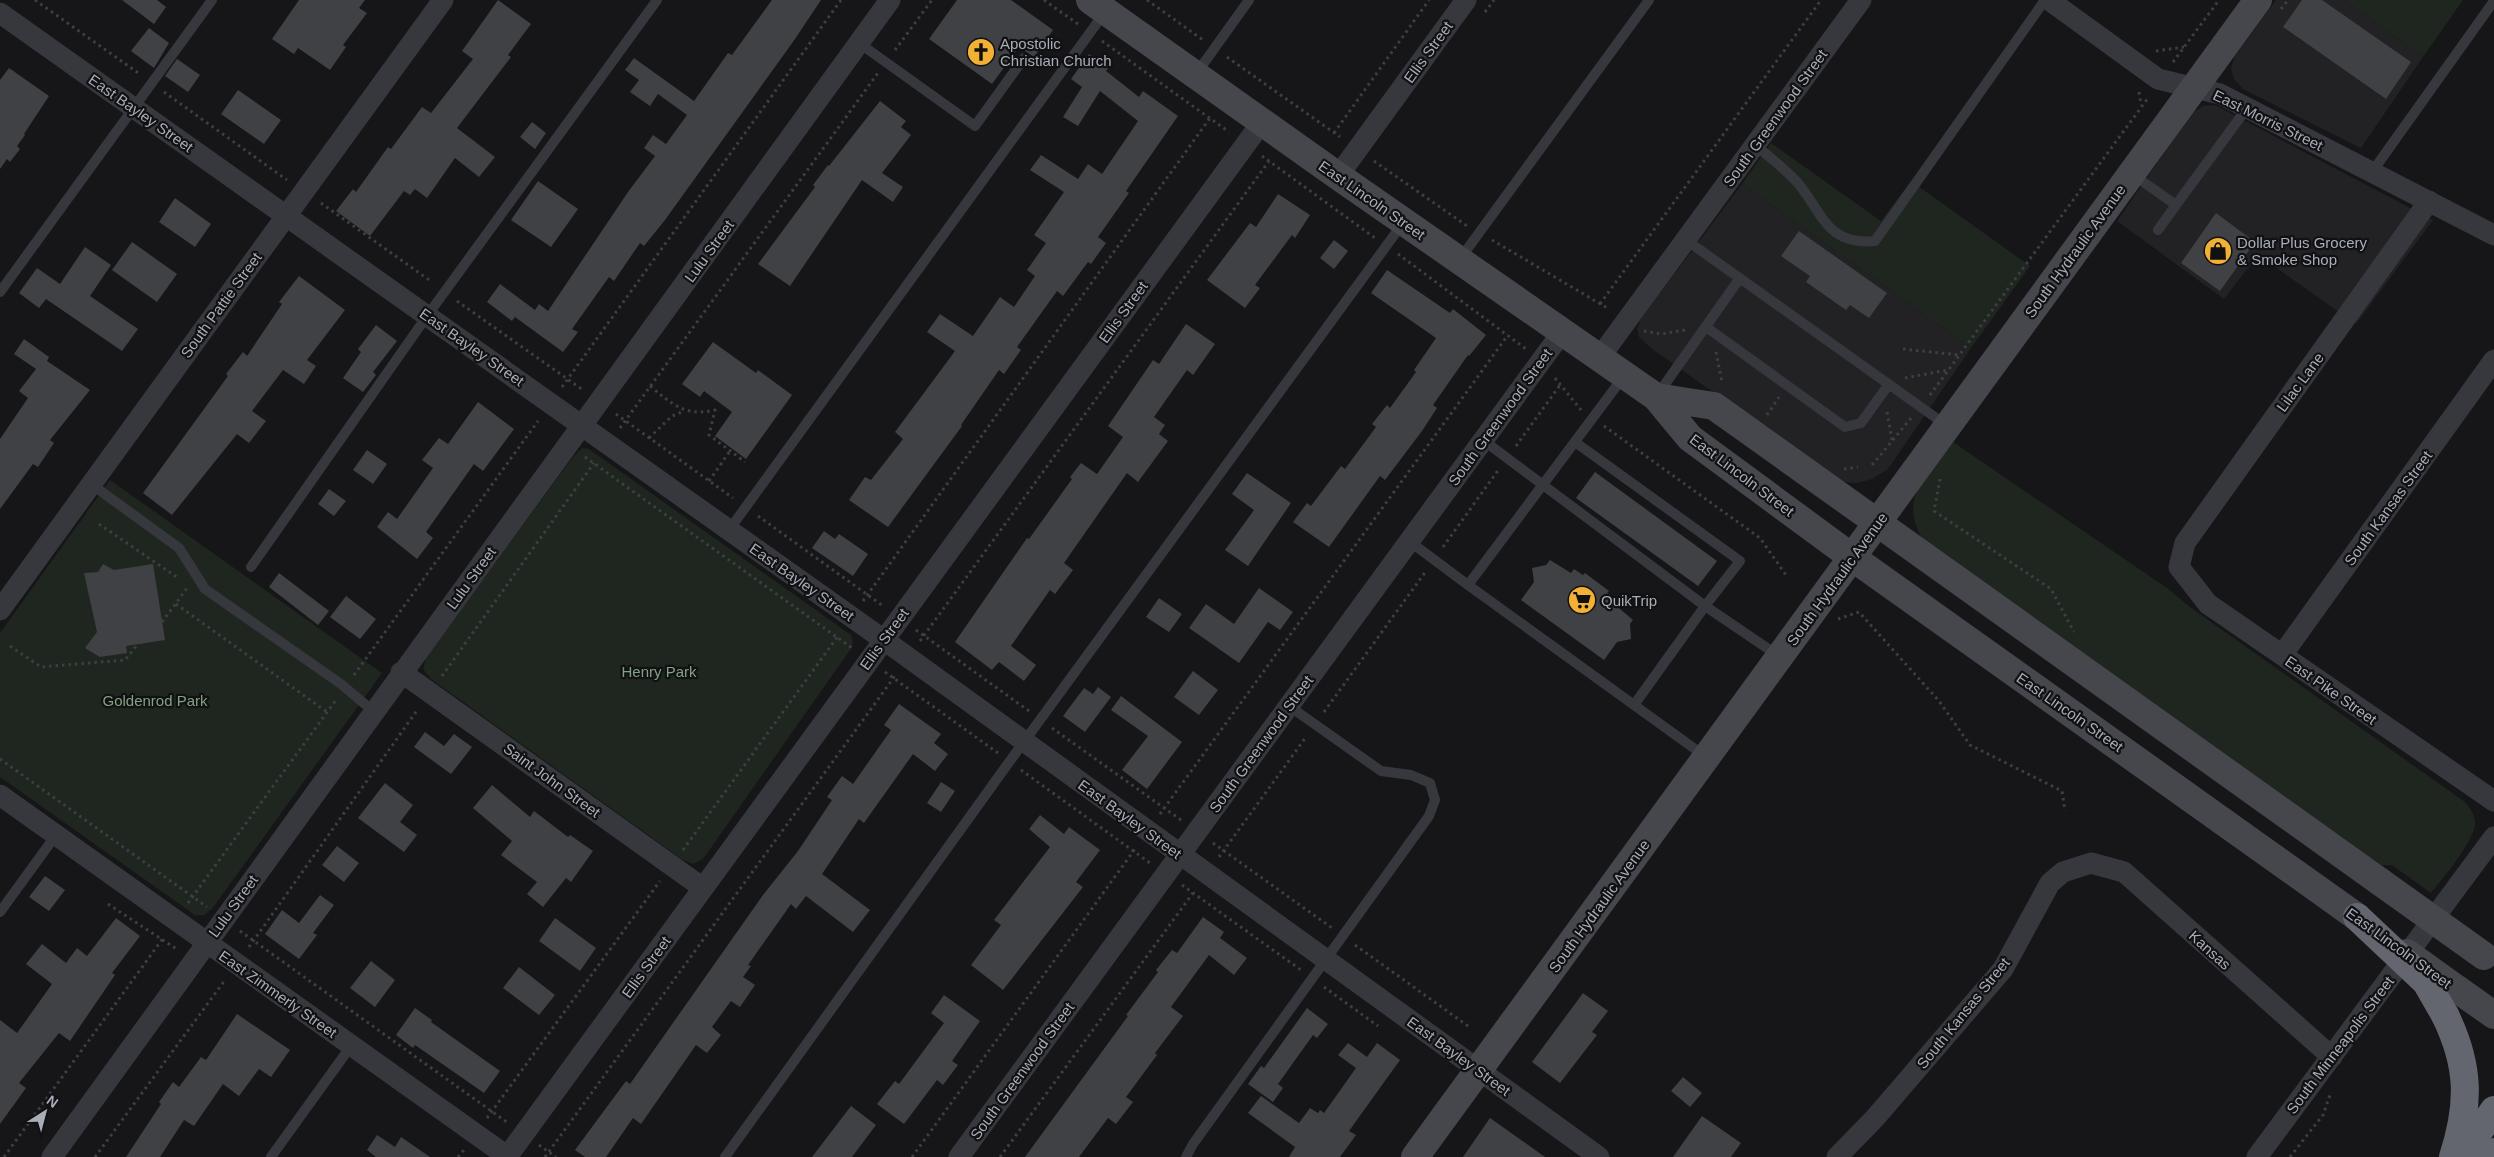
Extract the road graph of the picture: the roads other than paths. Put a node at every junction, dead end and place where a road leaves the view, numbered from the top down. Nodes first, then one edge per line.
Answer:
1 (212, 0) edge
2 (443, 0) edge
3 (656, 0) edge
4 (890, 0) edge
5 (1249, 0) edge
6 (1466, 0) edge
7 (1649, 0) edge
8 (1860, 0) edge
9 (2045, 0) edge
10 (2049, 0) edge
11 (2258, 0) edge
12 (2494, 1) edge
13 (0, 13) edge
14 (1095, 15) edge
15 (859, 43) junction
16 (1024, 58) dead end
17 (1196, 75) junction
18 (2194, 87) junction
19 (132, 107) junction
20 (2247, 108) junction
21 (1262, 122) junction
22 (1756, 146) junction
23 (2372, 172) junction
24 (2131, 174) junction
25 (1338, 176) junction
26 (2429, 202) junction
27 (2176, 205) junction
28 (286, 216) junction
29 (1404, 222) junction
30 (2158, 230) dead end
31 (2494, 235) edge
32 (1686, 240) junction
33 (1459, 260) junction
34 (1740, 278) junction
35 (0, 292) edge
36 (427, 316) junction
37 (1706, 327) junction
38 (1562, 331) junction
39 (1600, 357) junction
40 (2494, 360) edge
41 (1625, 375) junction
42 (1889, 384) junction
43 (1656, 397) junction
44 (583, 426) junction
45 (1948, 426) junction
46 (1483, 440) junction
47 (1575, 442) junction
48 (91, 484) junction
49 (1542, 486) junction
50 (1877, 524) junction
51 (729, 530) junction
52 (1409, 541) junction
53 (1853, 558) junction
54 (251, 567) dead end
55 (2179, 567) joint
56 (1468, 585) junction
57 (1706, 606) junction
58 (0, 610) edge
59 (884, 640) junction
60 (2282, 655) junction
61 (1781, 657) junction
62 (401, 672) junction
63 (1634, 705) junction
64 (1289, 706) junction
65 (373, 711) junction
66 (1024, 742) junction
67 (1707, 758) junction
68 (0, 795) edge
69 (2494, 801) edge
70 (56, 835) junction
71 (2494, 837) edge
72 (1180, 854) junction
73 (2079, 866) joint
74 (703, 888) junction
75 (0, 912) edge
76 (2357, 917) junction
77 (206, 942) junction
78 (1325, 959) junction
79 (2489, 960) edge
80 (2494, 1015) edge
81 (351, 1046) junction
82 (2332, 1057) junction
83 (1478, 1070) junction
84 (2494, 1110) edge
85 (2494, 1152) edge
86 (52, 1157) edge
87 (271, 1157) edge
88 (507, 1157) edge
89 (725, 1157) edge
90 (959, 1157) edge
91 (1186, 1157) edge
92 (1415, 1157) edge
93 (1599, 1157) edge
94 (1837, 1157) edge
95 (2257, 1157) edge
96 (2453, 1157) edge
97 (2460, 1157) edge
98 (2491, 1157) edge

1 - 19 lane
2 - 28 street, South Pattie Street
3 - 36 lane
4 - 15 street, Lulu Street
5 - 17 lane
6 - 25 street, Ellis Street
7 - 33 lane
8 - 22 street, South Greenwood Street
9 - 22 lane
10 - 18 street, East Morris Street
11 - 18 street, South Hydraulic Avenue
12 - 23 lane
13 - 19 street, East Bayley Street
14 - 17 street, East Lincoln Street
14 - 51 lane
15 - 16 lane
15 - 44 street, Lulu Street
17 - 21 street, East Lincoln Street
18 - 20 street, East Morris Street
18 - 24 street, South Hydraulic Avenue
19 - 28 street, East Bayley Street
19 - 35 lane
20 - 23 street, East Morris Street
20 - 27 lane
21 - 25 street, East Lincoln Street
21 - 59 street, Ellis Street
22 - 32 street, South Greenwood Street
23 - 26 street, East Morris Street
24 - 27 lane
24 - 45 street, South Hydraulic Avenue
25 - 29 street, East Lincoln Street
26 - 31 street, East Morris Street
26 - 55 street, Lilac Lane
27 - 30 lane
28 - 36 street, East Bayley Street
28 - 48 street, South Pattie Street
29 - 33 street, East Lincoln Street
29 - 66 lane
32 - 34 lane
32 - 39 street, South Greenwood Street
33 - 38 street, East Lincoln Street
34 - 37 lane
34 - 42 lane
36 - 44 street, East Bayley Street
36 - 54 lane
37 - 42 lane
37 - 43 lane
38 - 39 street, East Lincoln Street
38 - 46 street, South Greenwood Street
39 - 41 street, East Lincoln Street
40 - 60 street, South Kansas Street
41 - 43 street, East Lincoln Street
41 - 47 lane
42 - 45 lane
43 - 50 street, East Lincoln Street
43 - 53 street, East Lincoln Street
44 - 51 street, East Bayley Street
44 - 62 street, Lulu Street
45 - 50 street, South Hydraulic Avenue
46 - 49 lane
46 - 52 street, South Greenwood Street
47 - 49 lane
47 - 57 lane
48 - 58 street, South Pattie Street
48 - 65 lane
49 - 56 lane
49 - 57 lane
50 - 53 street, South Hydraulic Avenue
50 - 79 street, East Lincoln Street, bridge
51 - 59 street, East Bayley Street
52 - 56 lane
52 - 64 street, South Greenwood Street
53 - 61 street, South Hydraulic Avenue
53 - 76 street, East Lincoln Street
55 - 60 street, East Pike Street
56 - 63 lane
57 - 61 lane
57 - 63 lane
59 - 66 street, East Bayley Street
59 - 74 street, Ellis Street
60 - 69 street, East Pike Street
61 - 67 street, South Hydraulic Avenue
62 - 65 street, Lulu Street
62 - 74 street, Saint John Street
63 - 67 lane
64 - 72 street, South Greenwood Street
64 - 78 lane
65 - 77 street, Lulu Street
66 - 72 street, East Bayley Street
66 - 89 lane
67 - 83 street, South Hydraulic Avenue
68 - 70 street, East Zimmerly Street
70 - 75 lane
70 - 77 street, East Zimmerly Street
71 - 82 street, South Minneapolis Street
72 - 78 street, East Bayley Street
72 - 90 street, South Greenwood Street
73 - 82 street, Kansas
73 - 94 street, South Kansas Street
74 - 88 street, Ellis Street
76 - 80 street, East Lincoln Street, bridge
76 - 96 highway, bridge
77 - 81 street, East Zimmerly Street
77 - 86 street, Lulu Street
78 - 83 street, East Bayley Street
78 - 91 lane
81 - 87 lane
81 - 88 street, East Zimmerly Street
82 - 95 street, South Minneapolis Street
83 - 92 street, South Hydraulic Avenue
83 - 93 street, East Bayley Street
84 - 97 highway
85 - 98 highway

